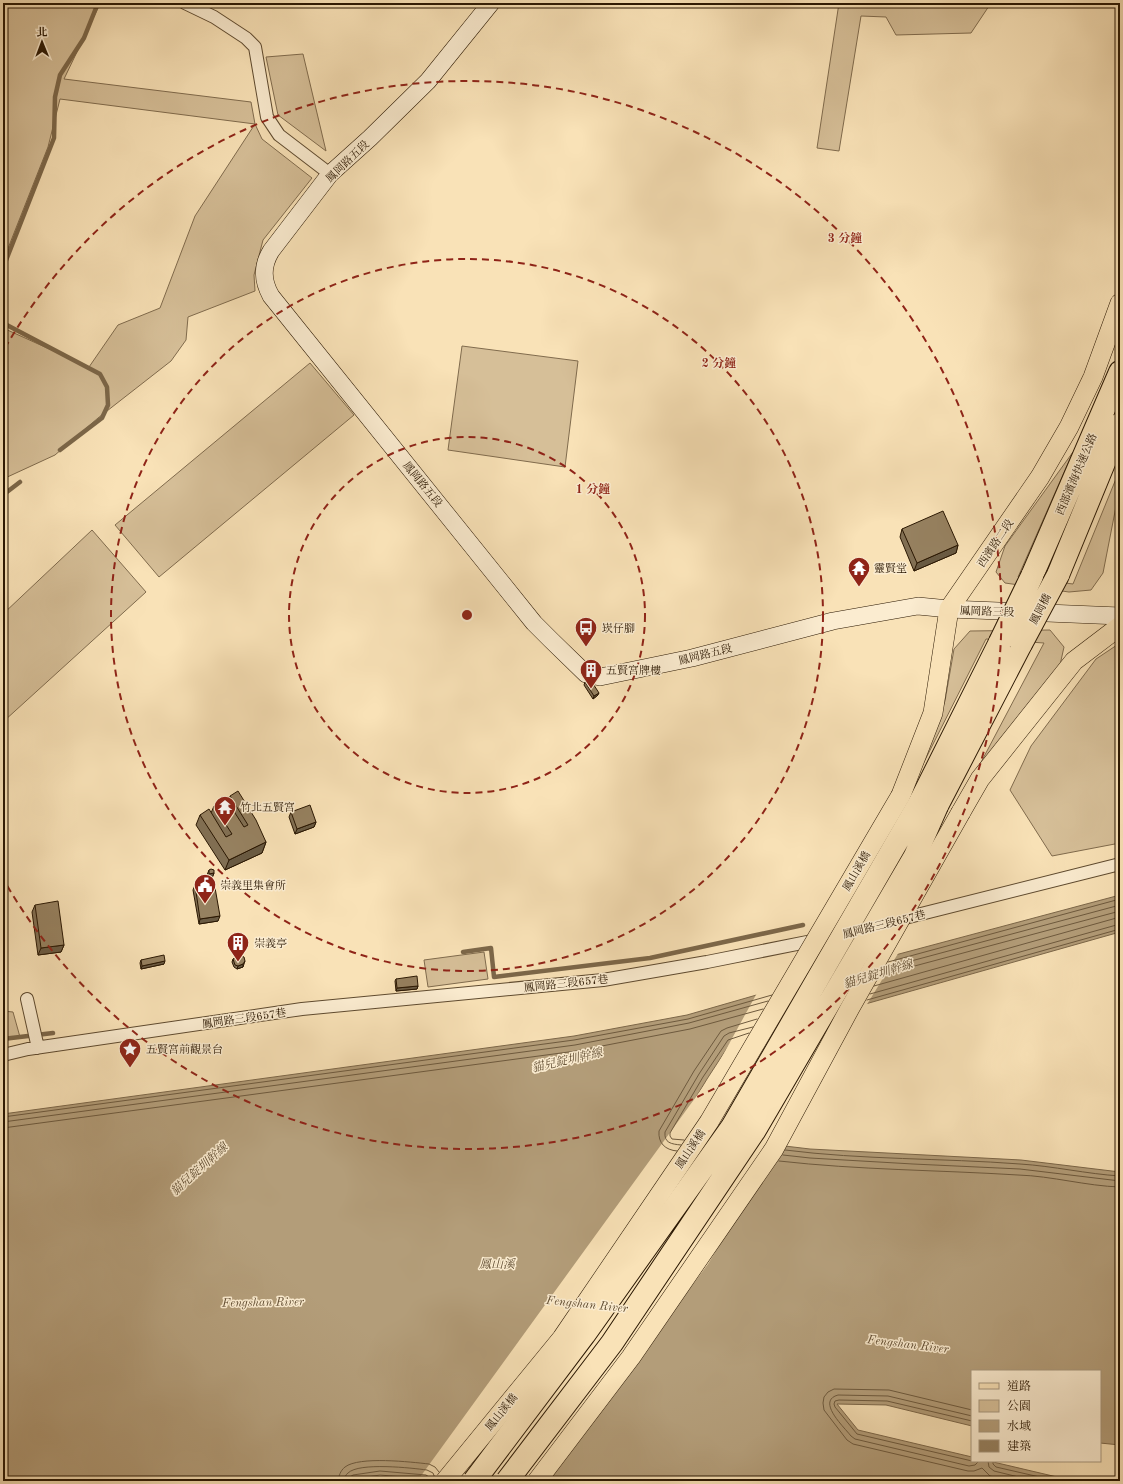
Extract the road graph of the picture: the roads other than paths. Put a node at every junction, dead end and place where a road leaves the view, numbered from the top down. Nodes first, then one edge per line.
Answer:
1 (185, 3) edge
2 (491, 3) edge
3 (330, 174) junction
4 (1120, 303) edge
5 (1120, 372) edge
6 (1120, 424) edge
7 (1058, 575) joint
8 (1032, 576) joint
9 (949, 609) junction
10 (1120, 616) edge
11 (1120, 626) edge
12 (920, 801) junction
13 (1120, 864) edge
14 (27, 999) dead end
15 (38, 1048) junction
16 (3, 1055) edge
17 (445, 1481) edge
18 (474, 1481) edge
19 (507, 1481) edge
20 (537, 1481) edge

1 - 3 street
2 - 3 street, 鳳岡路五段
3 - 9 street, 鳳岡路五段
4 - 9 main road, 西濱路二段
5 - 8 highway, 西部濱海快速公路
6 - 7 highway, 西部濱海快速公路
7 - 12 highway, 鳳岡橋, bridge
8 - 12 highway, 鳳岡橋, bridge
9 - 10 street, 鳳岡路三段
9 - 12 main road, 西濱路二段
11 - 20 main road, bridge
12 - 17 main road, 鳳山溪橋, bridge
12 - 18 highway, 鳳山溪橋, bridge
12 - 19 highway, bridge
13 - 15 street, 鳳岡路三段657巷
14 - 15 street
15 - 16 street, 鳳岡路三段657巷

